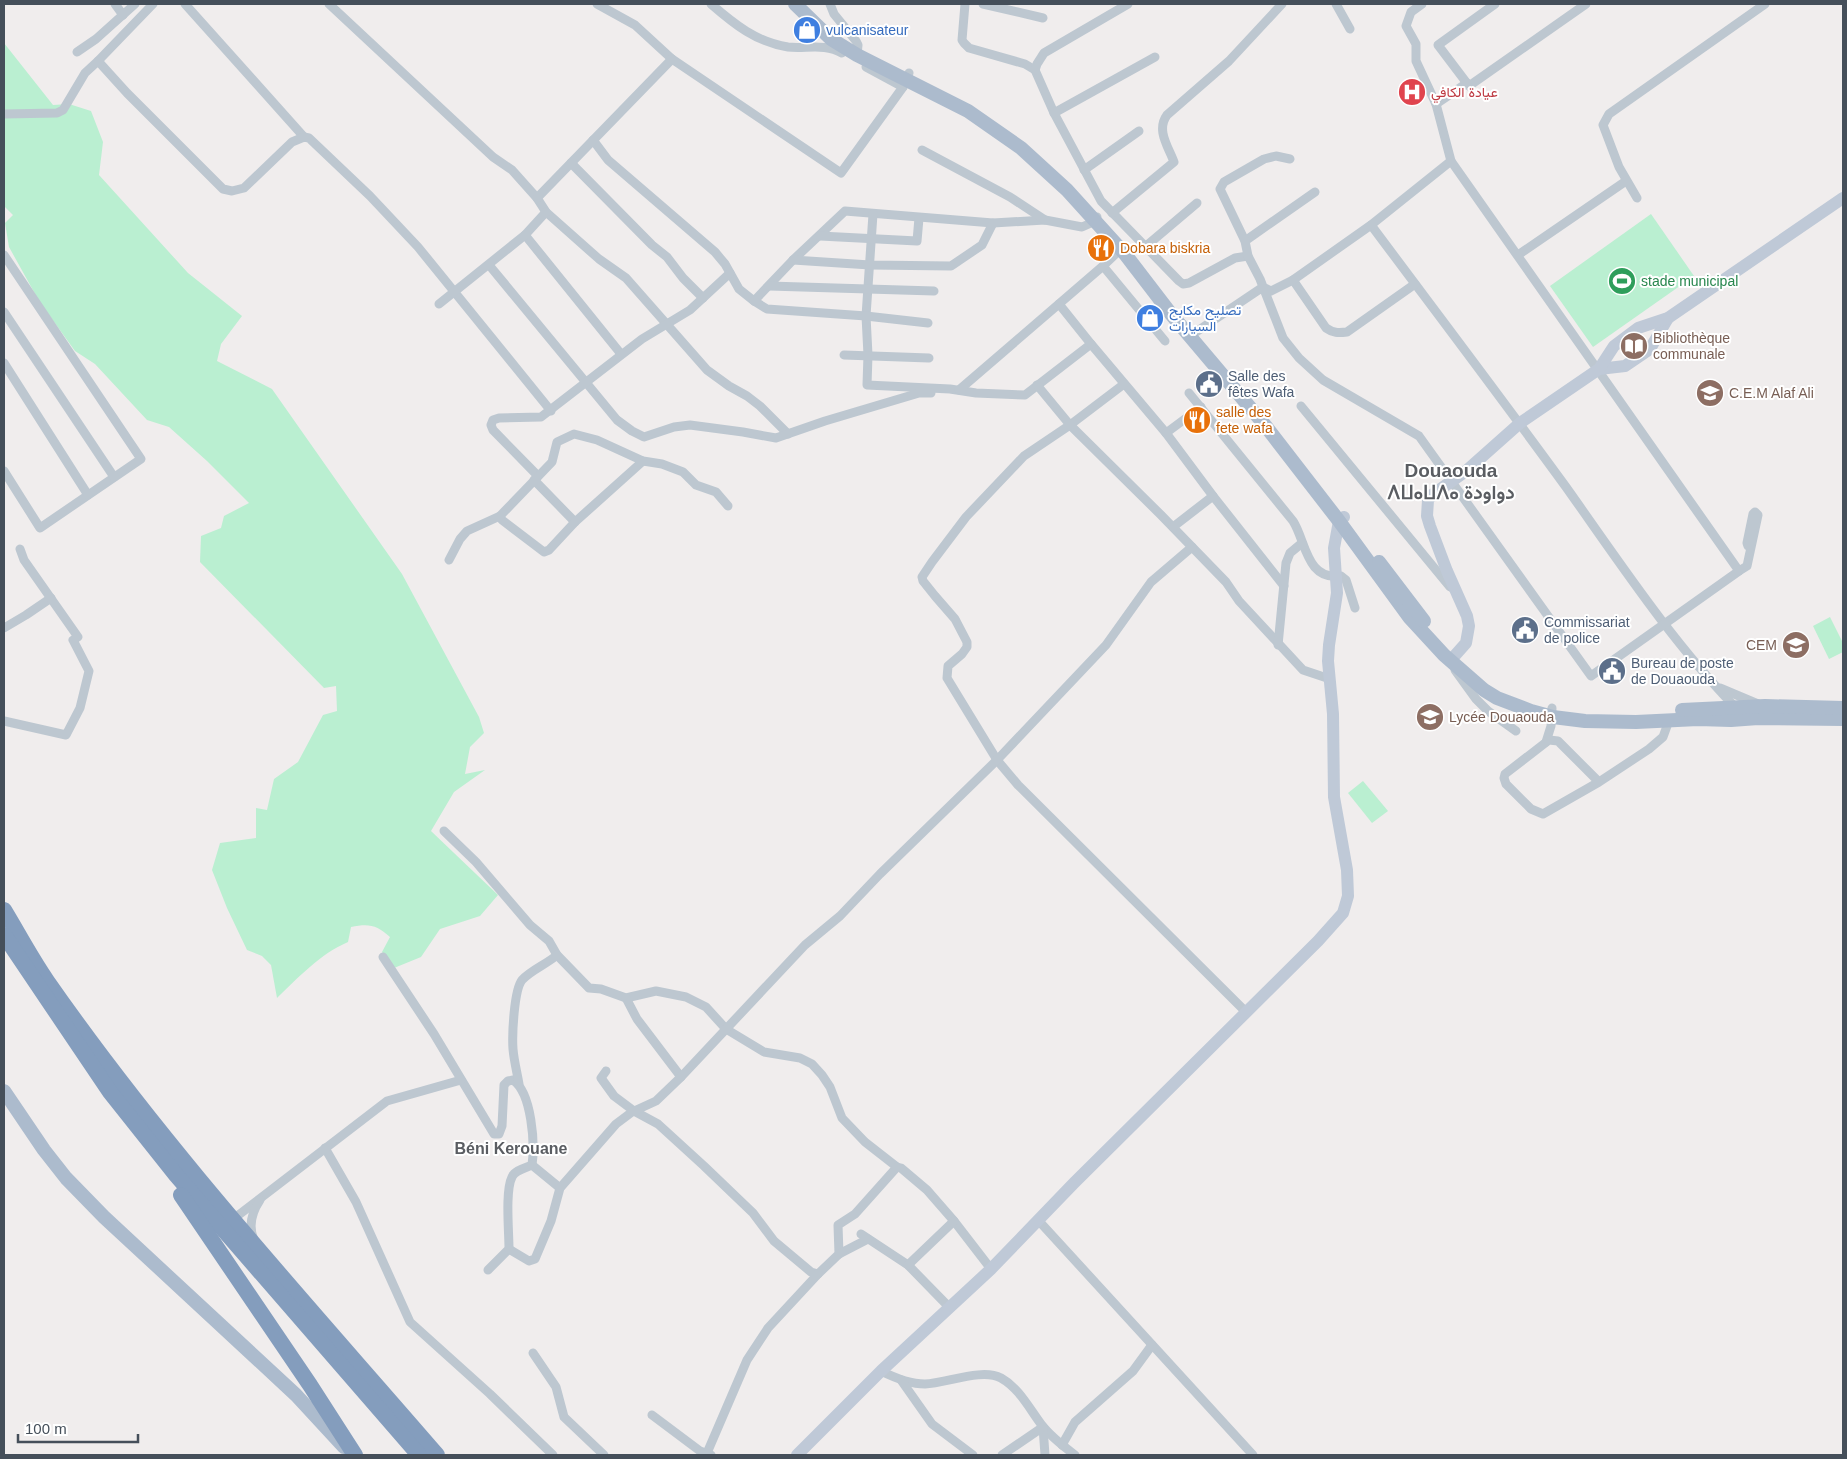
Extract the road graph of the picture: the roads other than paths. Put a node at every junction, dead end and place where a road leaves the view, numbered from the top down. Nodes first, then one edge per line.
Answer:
1 (115, 4) edge
2 (135, 4) edge
3 (153, 4) edge
4 (185, 4) edge
5 (330, 4) edge
6 (597, 4) edge
7 (711, 4) edge
8 (795, 4) edge
9 (806, 4) edge
10 (830, 4) edge
11 (965, 4) edge
12 (983, 4) edge
13 (1128, 4) edge
14 (1282, 4) edge
15 (1336, 4) edge
16 (1422, 4) edge
17 (1495, 4) edge
18 (1586, 4) edge
19 (1765, 4) edge
20 (123, 15) junction
21 (1043, 18) dead end
22 (1350, 29) dead end
23 (858, 50) junction
24 (76, 52) dead end
25 (1155, 57) dead end
26 (672, 60) junction
27 (98, 61) junction
28 (1035, 70) junction
29 (906, 80) junction
30 (1467, 83) junction
31 (1436, 104) junction
32 (1054, 113) junction
33 (4, 114) edge
34 (1139, 131) dead end
35 (304, 137) junction
36 (593, 140) junction
37 (922, 150) dead end
38 (1290, 159) dead end
39 (1451, 161) junction
40 (571, 163) junction
41 (1084, 170) junction
42 (1626, 181) junction
43 (1315, 192) dead end
44 (537, 198) junction
45 (1637, 198) dead end
46 (1843, 198) edge
47 (1197, 203) dead end
48 (546, 212) junction
49 (1097, 212) junction
50 (873, 214) junction
51 (919, 218) junction
52 (1045, 220) junction
53 (993, 223) junction
54 (1371, 225) junction
55 (525, 235) junction
56 (820, 236) junction
57 (872, 240) junction
58 (1245, 241) junction
59 (1123, 247) junction
60 (1145, 247) junction
61 (4, 255) edge
62 (1518, 255) junction
63 (1248, 256) junction
64 (793, 260) junction
65 (489, 265) junction
66 (870, 266) junction
67 (1103, 266) junction
68 (730, 273) junction
69 (1293, 280) junction
70 (1415, 284) junction
71 (769, 286) junction
72 (1263, 287) junction
73 (1278, 288) junction
74 (868, 290) junction
75 (934, 291) dead end
76 (454, 292) junction
77 (703, 298) junction
78 (754, 301) junction
79 (439, 304) dead end
80 (1059, 304) junction
81 (4, 312) edge
82 (866, 316) junction
83 (1273, 316) junction
84 (1668, 318) junction
85 (667, 323) junction
86 (928, 323) dead end
87 (1194, 334) junction
88 (1166, 341) dead end
89 (1091, 344) junction
90 (622, 354) junction
91 (844, 354) dead end
92 (868, 355) junction
93 (930, 358) dead end
94 (4, 363) edge
95 (1599, 369) junction
96 (586, 383) junction
97 (1124, 384) junction
98 (1037, 385) junction
99 (954, 389) junction
100 (1189, 393) dead end
101 (1301, 406) dead end
102 (1201, 407) junction
103 (552, 411) junction
104 (1520, 423) junction
105 (1070, 425) junction
106 (1166, 433) junction
107 (788, 434) junction
108 (643, 461) junction
109 (4, 470) edge
110 (114, 477) junction
111 (536, 478) junction
112 (1452, 481) junction
113 (88, 495) junction
114 (1213, 496) junction
115 (728, 506) dead end
116 (500, 516) junction
117 (1342, 519) junction
118 (575, 522) junction
119 (1173, 528) junction
120 (1302, 543) junction
121 (1192, 547) junction
122 (1751, 547) dead end
123 (20, 549) dead end
124 (449, 560) dead end
125 (1739, 571) junction
126 (1336, 577) junction
127 (1284, 586) junction
128 (1458, 596) junction
129 (50, 598) junction
130 (1355, 608) dead end
131 (1664, 624) junction
132 (4, 628) edge
133 (1278, 645) junction
134 (1453, 658) junction
135 (1330, 679) junction
136 (1713, 683) junction
137 (1765, 706) junction
138 (1843, 708) edge
139 (1727, 711) junction
140 (1552, 713) junction
141 (1843, 719) edge
142 (4, 721) edge
143 (1667, 721) junction
144 (1516, 731) dead end
145 (1546, 742) junction
146 (997, 760) junction
147 (1600, 782) junction
148 (444, 831) dead end
149 (4, 910) edge
150 (4, 935) edge
151 (557, 955) junction
152 (383, 957) dead end
153 (626, 998) junction
154 (1246, 1012) junction
155 (726, 1029) junction
156 (606, 1071) dead end
157 (681, 1078) junction
158 (461, 1080) junction
159 (519, 1084) junction
160 (4, 1091) edge
161 (110, 1092) junction
162 (634, 1111) junction
163 (325, 1148) junction
164 (532, 1165) junction
165 (898, 1167) junction
166 (560, 1188) junction
167 (261, 1198) junction
168 (232, 1220) junction
169 (1038, 1220) junction
170 (954, 1221) junction
171 (509, 1249) junction
172 (260, 1252) junction
173 (839, 1254) junction
174 (908, 1265) junction
175 (991, 1268) junction
176 (488, 1270) dead end
177 (818, 1274) junction
178 (949, 1307) junction
179 (1152, 1345) junction
180 (533, 1354) dead end
181 (882, 1372) junction
182 (901, 1380) junction
183 (652, 1415) dead end
184 (1043, 1426) junction
185 (1062, 1445) junction
186 (709, 1454) edge
187 (350, 1455) edge
188 (355, 1455) edge
189 (419, 1455) edge
190 (437, 1455) edge
191 (553, 1455) edge
192 (604, 1455) edge
193 (796, 1455) edge
194 (973, 1455) edge
195 (1002, 1455) edge
196 (1045, 1455) edge
197 (1074, 1455) edge
198 (1253, 1455) edge

1 - 20 street
2 - 20 street
3 - 27 street
4 - 35 street
5 - 44 street
6 - 26 street
7 - 29 street
8 - 23 main road
9 - 23 main road
10 - 23 street
11 - 28 street
12 - 21 street
13 - 28 street
14 - 49 street
15 - 22 street
16 - 31 street
17 - 30 street
18 - 30 street
19 - 42 street
20 - 24 street
23 - 29 main road
25 - 32 street
26 - 29 street
26 - 36 street
27 - 33 street
27 - 35 street
28 - 32 street
29 - 49 main road
30 - 31 street
31 - 39 street
32 - 41 street
34 - 41 street
35 - 76 street
36 - 40 street
36 - 68 street
37 - 52 street
38 - 58 street
39 - 54 street
39 - 62 street
40 - 44 street
40 - 77 street
41 - 49 street
42 - 45 street
42 - 62 street
43 - 58 street
44 - 48 street
46 - 84 main road
47 - 60 street
48 - 55 street
48 - 85 street
49 - 52 street
49 - 59 main road
49 - 60 street
50 - 51 street
50 - 56 street
50 - 57 street
51 - 53 street
51 - 57 street
52 - 53 street
53 - 66 street
54 - 69 street
54 - 70 street
55 - 65 street
55 - 90 street
56 - 57 street
56 - 64 street
57 - 66 street
58 - 63 street
59 - 67 street
59 - 87 main road
60 - 63 street
61 - 110 street
62 - 95 street
63 - 72 street
64 - 66 street
64 - 71 street
65 - 76 street
65 - 96 street
66 - 74 street
67 - 80 street
67 - 88 street
68 - 77 street
68 - 78 street
69 - 70 street
69 - 73 street
70 - 104 street
71 - 74 street
71 - 78 street
72 - 73 street
72 - 83 street
72 - 87 street
73 - 83 street
74 - 75 street
74 - 82 street
76 - 79 street
76 - 103 street
77 - 85 street
78 - 82 street
80 - 89 street
80 - 99 street
81 - 110 street
82 - 86 street
82 - 92 street
83 - 112 street
84 - 95 main road
84 - 95 main road
85 - 90 street
85 - 107 street
87 - 117 main road
89 - 97 street
89 - 98 street
90 - 96 street
91 - 92 street
92 - 93 street
92 - 99 street
94 - 113 street
95 - 104 main road
95 - 125 street
96 - 103 street
96 - 107 street
97 - 105 street
97 - 106 street
98 - 99 street
98 - 105 street
99 - 107 street
100 - 102 street
101 - 128 street
102 - 106 street
102 - 120 street
103 - 111 street
104 - 112 main road
104 - 131 street
105 - 119 street
105 - 146 street
106 - 114 street
108 - 111 street
108 - 115 street
108 - 118 street
109 - 113 street
110 - 113 street
111 - 116 street
111 - 118 street
112 - 128 main road
112 - 131 street
114 - 119 street
114 - 127 street
116 - 118 street
116 - 124 street
117 - 126 main road
117 - 134 main road
119 - 121 street
120 - 126 street
120 - 127 street
121 - 133 street
121 - 146 street
122 - 125 street
123 - 129 street
125 - 131 street
126 - 130 street
126 - 135 main road
127 - 133 street
128 - 134 main road
129 - 132 street
129 - 142 street
131 - 136 street
133 - 135 street
134 - 140 main road
134 - 144 street
135 - 154 main road
136 - 137 street
136 - 139 street
136 - 139 street
137 - 138 main road
137 - 139 main road
139 - 140 main road
139 - 141 main road
139 - 143 main road
140 - 143 main road
140 - 145 street
143 - 147 street
145 - 147 street
145 - 147 street
146 - 154 street
146 - 155 street
148 - 151 street
149 - 168 highway
150 - 161 highway
151 - 153 street
151 - 159 street
152 - 158 street
153 - 155 street
153 - 157 street
154 - 169 main road
155 - 157 street
155 - 165 street
156 - 162 street
157 - 162 street
158 - 159 street
158 - 163 street
159 - 164 street
160 - 187 main road
161 - 188 highway
161 - 189 highway
162 - 166 street
162 - 177 street
163 - 167 street
163 - 191 street
164 - 166 street
164 - 171 street
165 - 170 street
165 - 173 street
166 - 171 street
167 - 168 street
167 - 172 street
168 - 172 highway
169 - 175 main road
169 - 179 street
170 - 174 street
170 - 175 street
171 - 176 street
172 - 190 highway
173 - 174 street
173 - 177 street
174 - 178 street
175 - 178 main road
177 - 186 street
178 - 181 main road
179 - 185 street
179 - 198 street
180 - 192 street
181 - 182 street
181 - 193 main road
182 - 184 street
182 - 194 street
183 - 186 street
184 - 185 street
184 - 195 street
184 - 196 street
185 - 197 street

